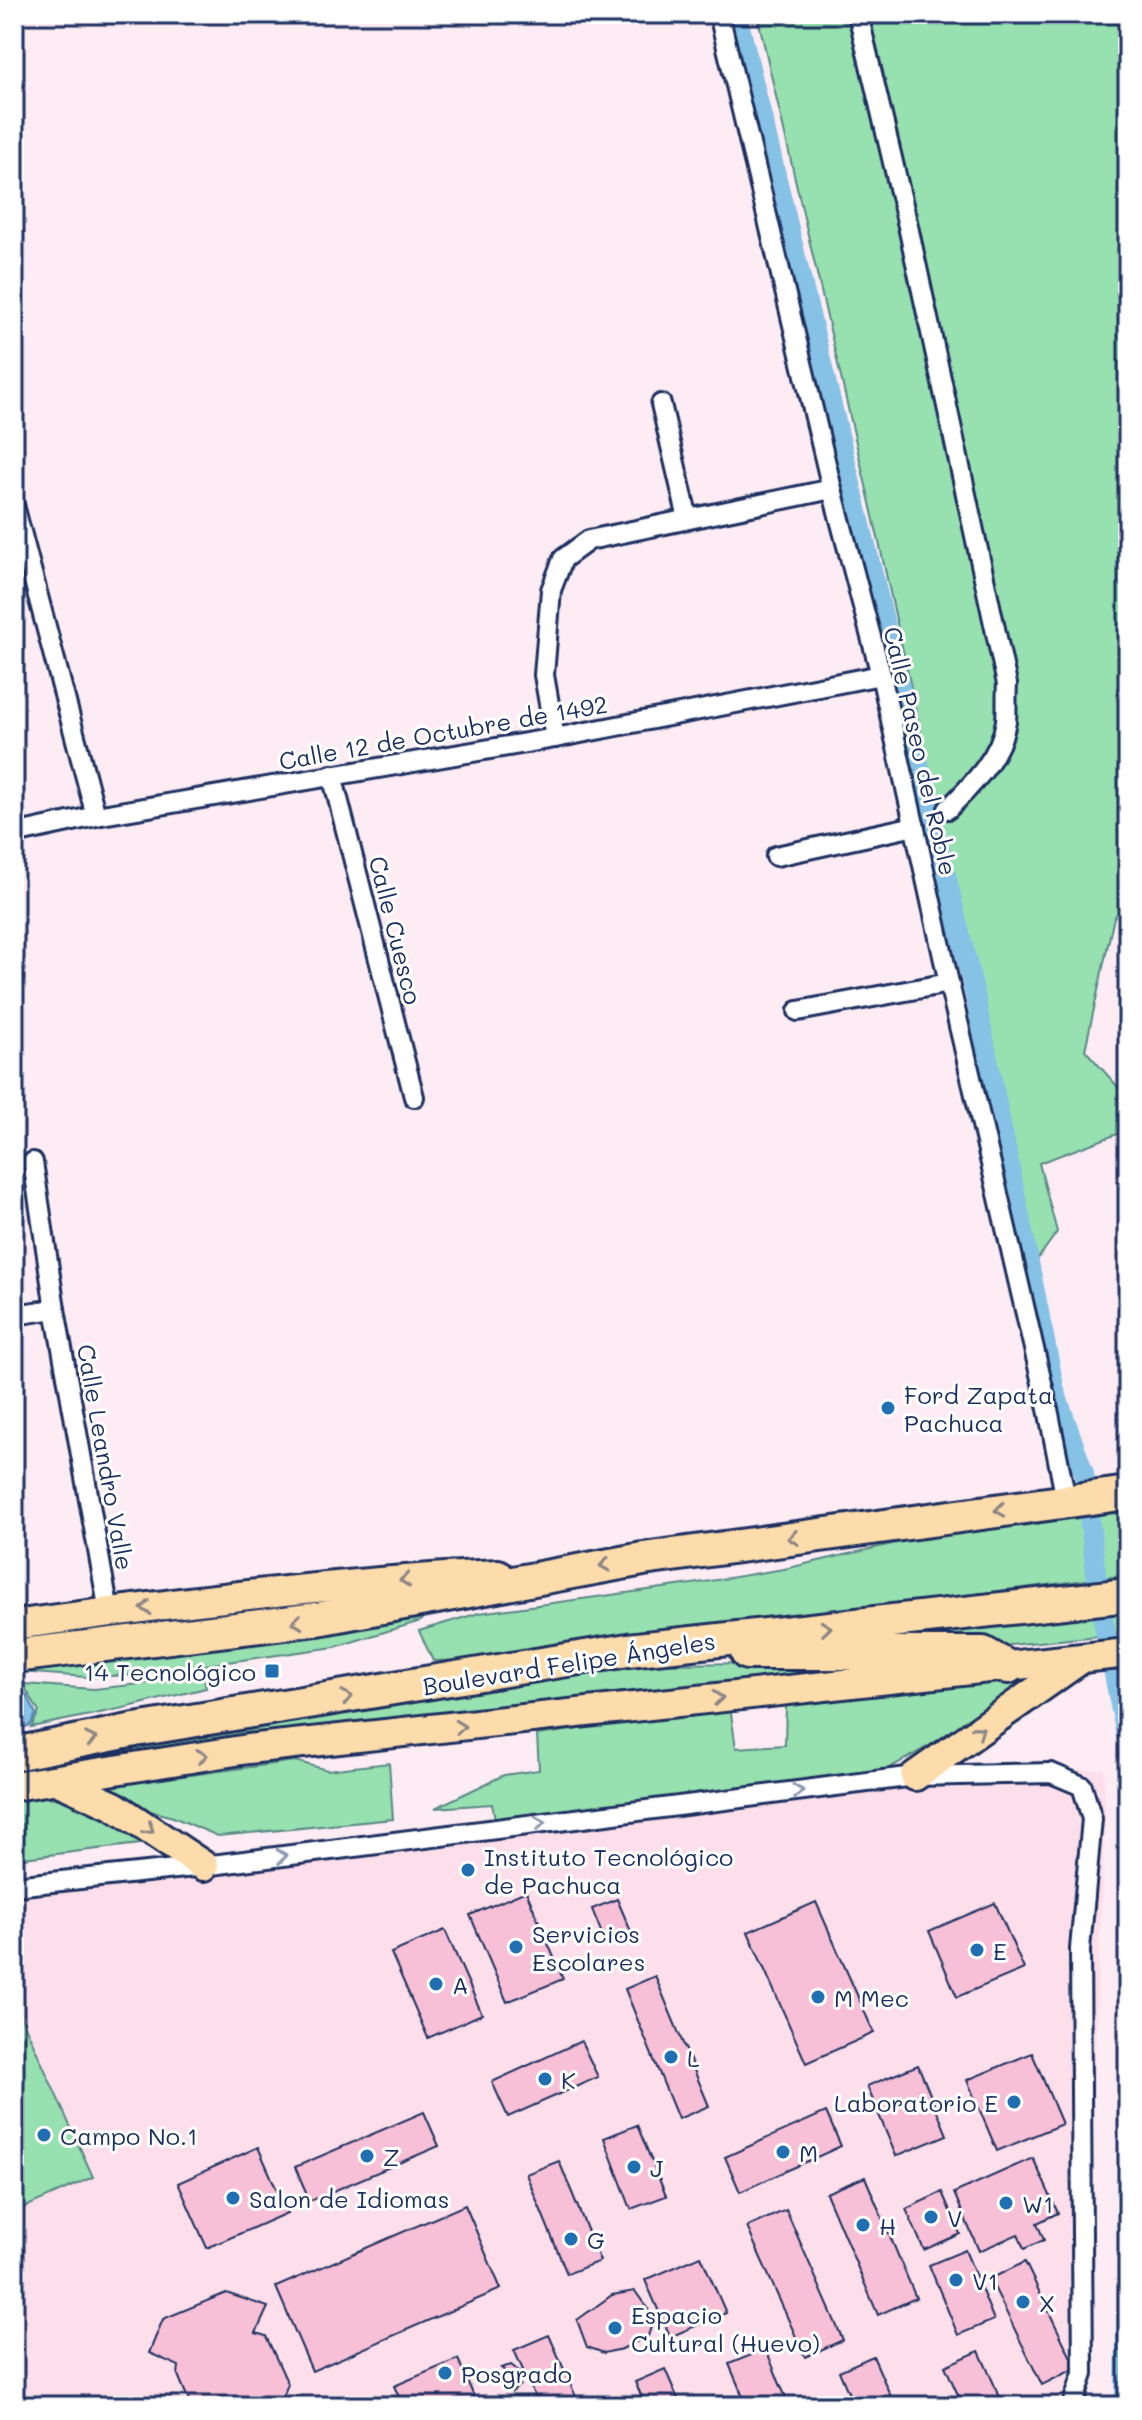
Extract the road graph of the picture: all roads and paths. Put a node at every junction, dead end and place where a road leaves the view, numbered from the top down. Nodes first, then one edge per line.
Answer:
1 (719, 14) edge
2 (858, 14) edge
3 (661, 404) dead end
4 (832, 489) junction
5 (14, 505) edge
6 (688, 519) junction
7 (881, 675) junction
8 (555, 738) junction
9 (332, 775) junction
10 (948, 809) dead end
11 (96, 816) junction
12 (915, 826) junction
13 (14, 834) edge
14 (776, 856) dead end
15 (949, 983) junction
16 (798, 1011) dead end
17 (414, 1097) dead end
18 (33, 1162) dead end
19 (55, 1309) junction
20 (14, 1315) edge
21 (1093, 1497) edge
22 (567, 1571) junction
23 (1124, 1596) edge
24 (109, 1612) junction
25 (14, 1625) edge
26 (14, 1649) edge
27 (68, 1649) junction
28 (628, 1650) junction
29 (1127, 1653) edge
30 (14, 1656) edge
31 (1081, 1660) junction
32 (1008, 1667) junction
33 (14, 1754) edge
34 (915, 1776) junction
35 (55, 1780) junction
36 (14, 1786) edge
37 (204, 1866) junction
38 (14, 1886) edge
39 (1072, 2406) edge

1 - 4 street, Calle Paseo del Roble
2 - 10 street, Calle Paseo del Roble
3 - 6 street
4 - 6 street
4 - 7 street, Calle Paseo del Roble
5 - 11 street
6 - 8 street
7 - 8 street, Calle 12 de Octubre de 1492
7 - 12 street, Calle Paseo del Roble
8 - 9 street, Calle 12 de Octubre de 1492
9 - 11 street, Calle 12 de Octubre de 1492
9 - 17 street, Calle Cuesco
11 - 13 street, Calle 12 de Octubre de 1492
12 - 14 street
12 - 15 street, Calle Paseo del Roble
15 - 16 street
15 - 21 street, Calle Paseo del Roble
18 - 19 street, Calle Leandro Valle
19 - 20 street
19 - 24 street, Calle Leandro Valle
21 -> 22 highway
22 -> 24 main road
22 -> 27 highway
28 -> 23 highway, Boulevard Felipe Ángeles
24 - 25 main road
26 - 27 highway
27 - 30 highway
28 - 32 highway
33 -> 28 highway, Boulevard Felipe Ángeles
29 - 31 main road, Boulevard Felipe Ángeles
31 - 32 main road, Boulevard Felipe Ángeles
34 -> 31 main road
35 -> 32 main road, Boulevard Felipe Ángeles
37 -> 34 street
34 - 39 street
35 - 36 main road, Boulevard Felipe Ángeles
35 -> 37 main road
37 - 38 street

